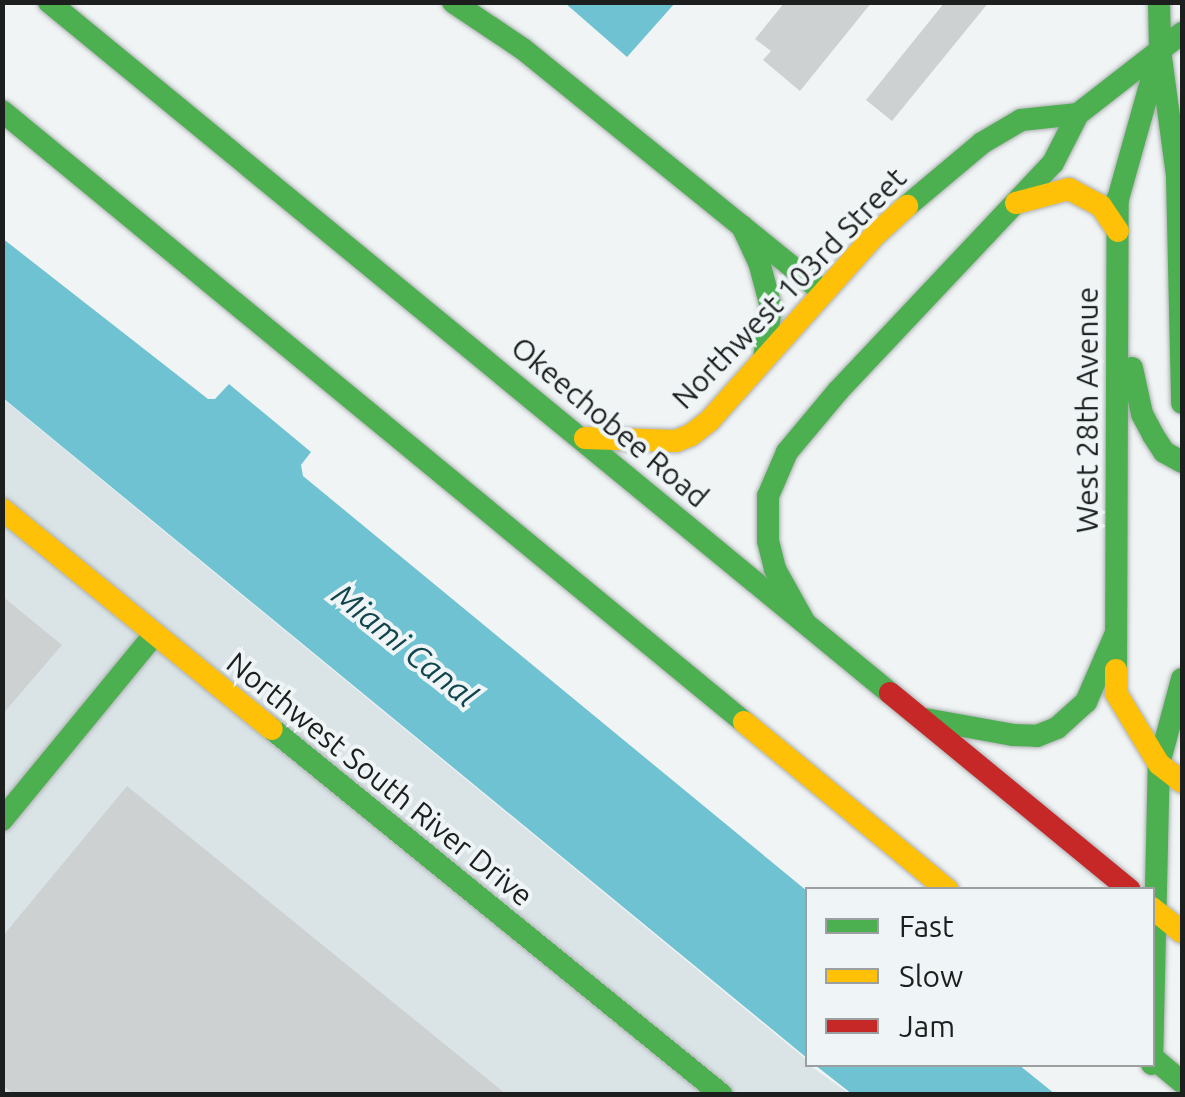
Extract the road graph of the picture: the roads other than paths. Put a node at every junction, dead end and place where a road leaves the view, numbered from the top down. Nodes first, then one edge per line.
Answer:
1 (50, 2) edge
2 (453, 2) edge
3 (1159, 2) edge
4 (1182, 33) edge
5 (1160, 50) junction
6 (2, 112) edge
7 (1078, 114) junction
8 (1016, 203) junction
9 (742, 226) junction
10 (1118, 231) junction
11 (947, 276) junction
12 (822, 292) junction
13 (892, 292) dead end
14 (860, 295) dead end
15 (1118, 302) junction
16 (764, 359) junction
17 (1182, 404) edge
18 (585, 438) junction
19 (1182, 462) edge
20 (2, 509) edge
21 (806, 624) junction
22 (1116, 633) junction
23 (154, 635) junction
24 (1182, 679) edge
25 (922, 719) junction
26 (1159, 764) junction
27 (1182, 782) edge
28 (2, 820) edge
29 (944, 887) edge
30 (1126, 887) edge
31 (1182, 901) edge
32 (1155, 910) edge
33 (1182, 932) edge
34 (1154, 1067) edge
35 (1155, 1067) edge
36 (1182, 1082) edge
37 (721, 1094) edge
38 (1175, 1094) edge

1 - 18 main road, Okeechobee Road
2 - 9 main road
3 - 5 main road, West 28th Avenue
4 - 5 main road
5 - 7 main road
5 - 10 main road, West 28th Avenue
5 - 17 main road, West 28th Avenue
6 - 29 main road
7 - 8 main road
7 - 12 main road, Northwest 103rd Street
8 - 10 main road
8 - 11 main road
9 - 12 main road
9 - 16 main road
10 - 15 main road, West 28th Avenue
11 - 13 main road
11 - 21 main road
12 - 14 main road
12 - 16 main road, Northwest 103rd Street
15 - 19 main road
15 - 22 main road, West 28th Avenue
16 - 18 main road, Northwest 103rd Street
18 - 21 main road, Okeechobee Road
20 - 23 main road, Northwest South River Drive
21 - 25 main road, Okeechobee Road
22 - 25 main road
22 - 26 main road, West 28th Avenue
23 - 28 main road
23 - 37 main road, Northwest South River Drive
24 - 26 main road
25 - 30 main road, Okeechobee Road
26 - 27 main road
26 - 32 main road
31 - 32 main road
32 - 33 main road
34 - 38 main road
35 - 36 main road

